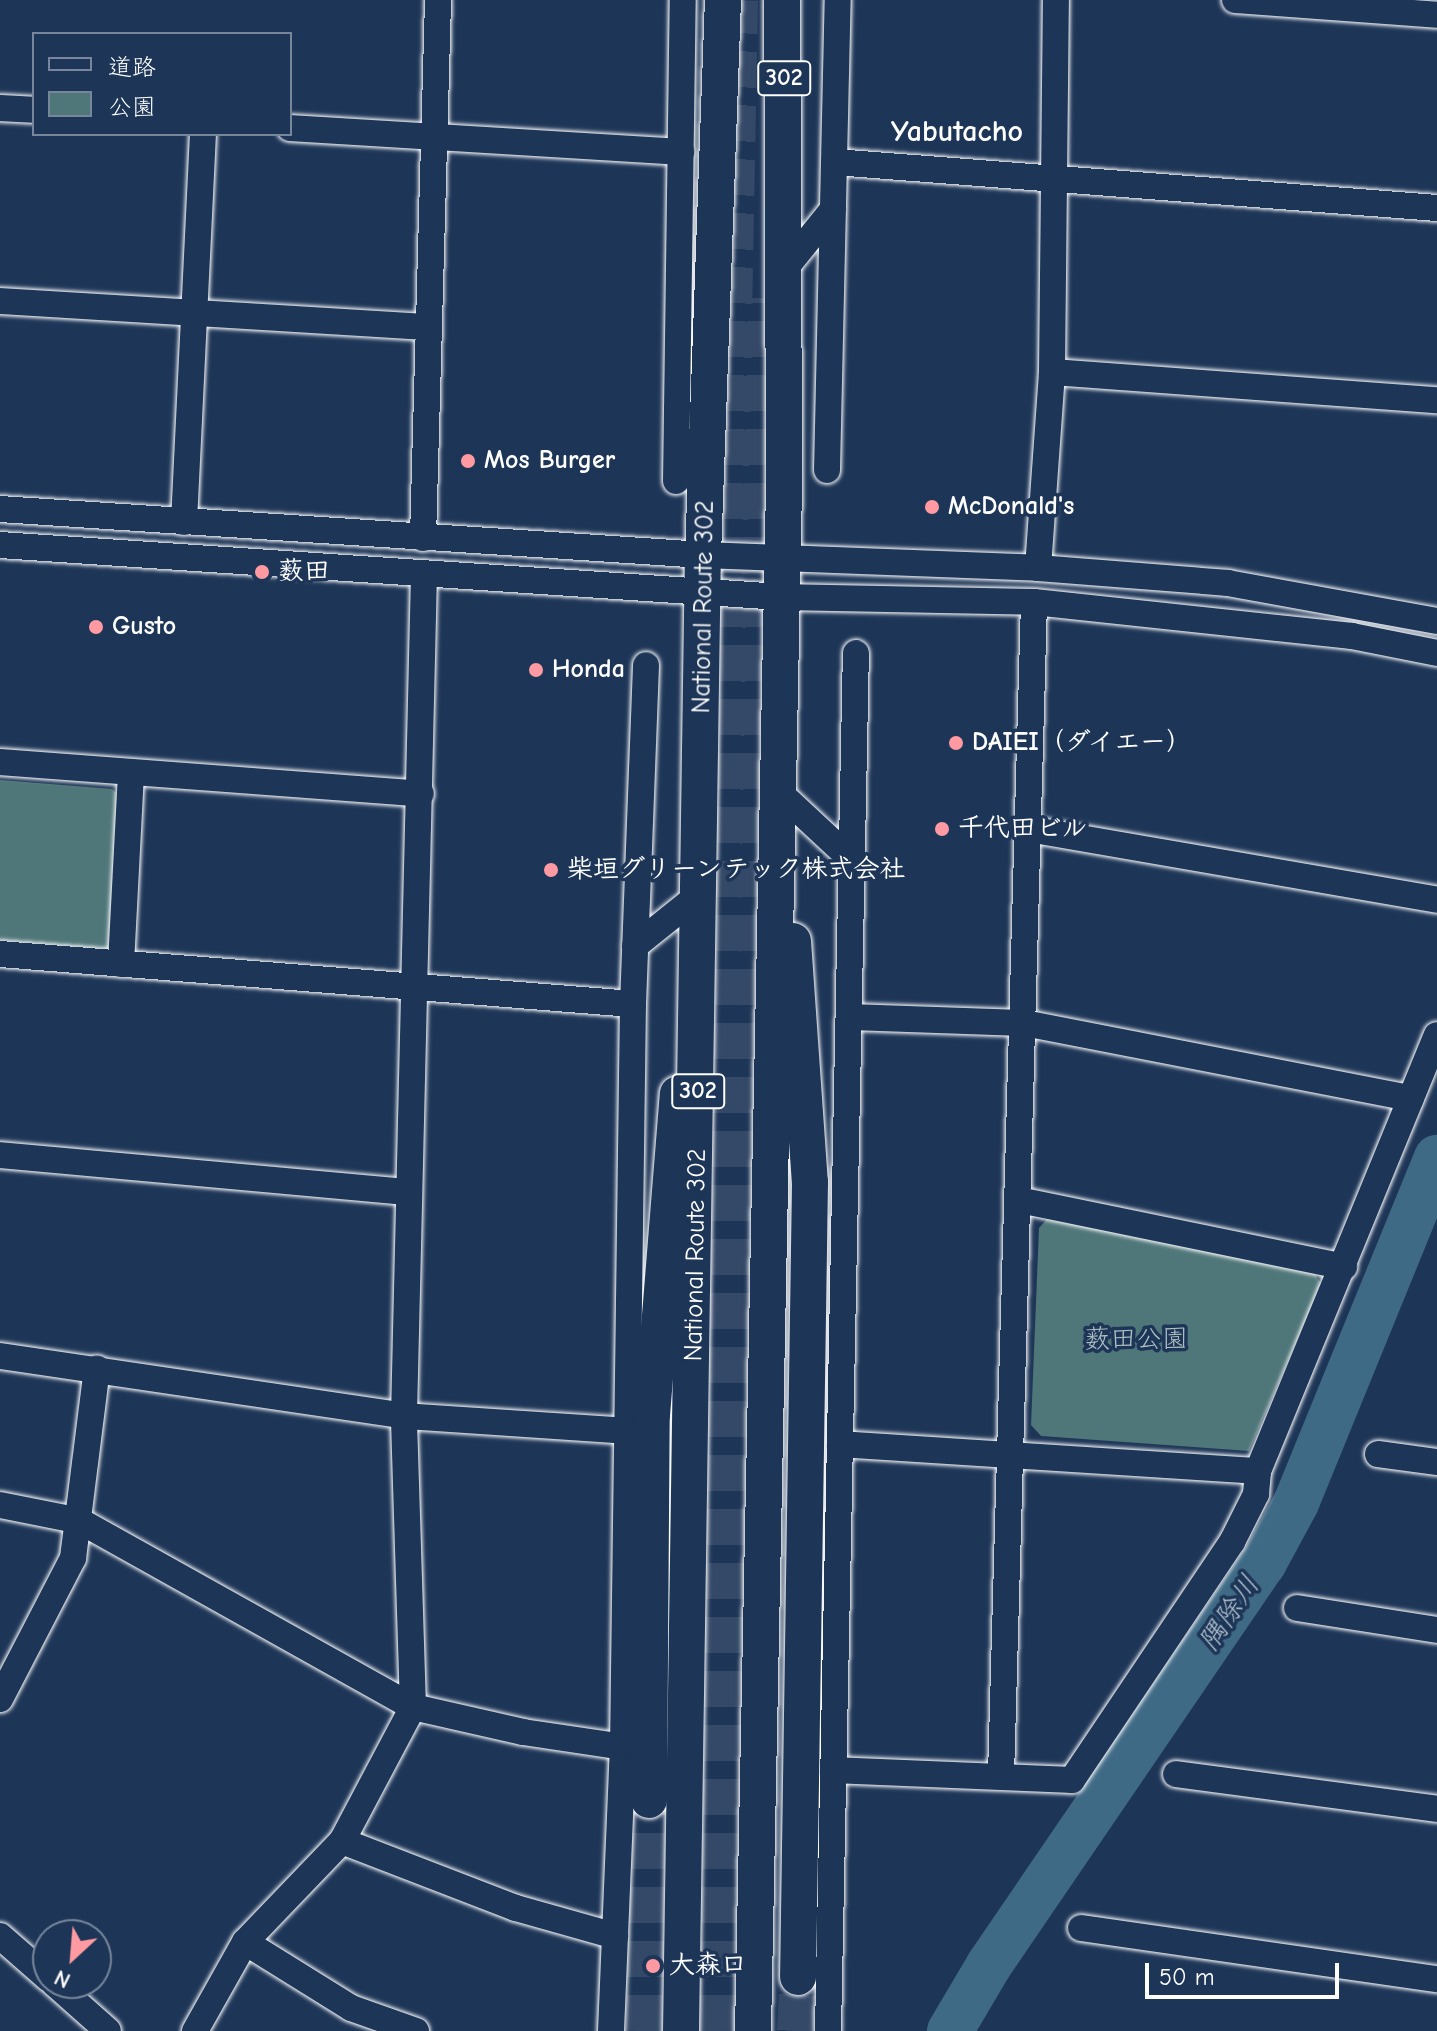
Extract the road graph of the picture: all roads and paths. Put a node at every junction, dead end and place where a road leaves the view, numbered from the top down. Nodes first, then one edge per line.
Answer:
1 (438, 0) edge
2 (683, 0) edge
3 (723, 0) edge
4 (782, 0) edge
5 (838, 0) edge
6 (1056, 0) edge
7 (1235, 0) edge
8 (1437, 15) edge
9 (0, 108) edge
10 (32, 110) edge
11 (292, 128) edge
12 (203, 136) edge
13 (435, 140) junction
14 (699, 151) junction
15 (835, 162) junction
16 (1055, 179) junction
17 (1437, 208) edge
18 (833, 209) junction
19 (784, 270) junction
20 (0, 301) edge
21 (198, 315) junction
22 (425, 327) junction
23 (1052, 372) junction
24 (678, 377) junction
25 (1437, 400) edge
26 (708, 403) junction
27 (827, 470) dead end
28 (676, 481) dead end
29 (0, 509) edge
30 (184, 522) junction
31 (423, 538) junction
32 (0, 545) edge
33 (703, 555) junction
34 (781, 555) junction
35 (1038, 568) junction
36 (424, 573) junction
37 (705, 591) junction
38 (780, 597) junction
39 (1034, 602) junction
40 (1437, 621) edge
41 (856, 653) dead end
42 (1437, 653) edge
43 (646, 665) dead end
44 (0, 762) edge
45 (131, 772) junction
46 (779, 792) junction
47 (421, 794) junction
48 (1028, 829) junction
49 (852, 860) junction
50 (700, 894) junction
51 (1437, 900) edge
52 (635, 946) junction
53 (0, 954) edge
54 (121, 964) junction
55 (411, 987) junction
56 (633, 1004) junction
57 (849, 1017) junction
58 (1024, 1023) junction
59 (1437, 1035) edge
60 (1411, 1098) junction
61 (0, 1155) edge
62 (407, 1192) junction
63 (1019, 1200) junction
64 (1344, 1267) junction
65 (0, 1356) edge
66 (97, 1369) junction
67 (404, 1416) junction
68 (627, 1431) junction
69 (840, 1444) junction
70 (1378, 1454) dead end
71 (1012, 1455) junction
72 (1437, 1462) edge
73 (1258, 1471) junction
74 (0, 1505) edge
75 (80, 1521) junction
76 (1297, 1608) dead end
77 (1437, 1630) edge
78 (0, 1699) edge
79 (413, 1707) junction
80 (623, 1747) junction
81 (833, 1770) junction
82 (1176, 1774) dead end
83 (1001, 1776) junction
84 (649, 1800) tunnel mouth
85 (1437, 1809) edge
86 (342, 1841) junction
87 (1081, 1928) dead end
88 (0, 1936) edge
89 (615, 1936) junction
90 (245, 1942) junction
91 (32, 1964) edge
92 (798, 1977) tunnel mouth
93 (1437, 1979) edge
94 (72, 1999) edge
95 (827, 2030) edge
96 (108, 2031) edge
97 (195, 2031) edge
98 (416, 2031) edge
99 (611, 2031) edge
100 (681, 2031) edge
101 (753, 2031) edge

1 - 13 street
2 - 14 street
3 - 14 highway, National Route 302 / 302
4 - 19 highway, 302
5 - 15 street
6 - 16 street
7 - 8 street
9 - 10 street
11 - 13 street
12 - 21 street
13 - 14 street
13 - 22 street
14 - 24 street
14 - 26 highway, National Route 302 / 302
15 - 16 street
15 - 18 street
16 - 17 street
16 - 23 street
18 - 19 street
18 - 27 street
19 - 34 highway, 302
20 - 21 street
21 - 22 street
21 - 30 street
22 - 31 street
23 - 25 street
23 - 35 street
24 - 26 street
24 - 28 street
26 - 33 highway, National Route 302 / 302
29 - 30 street
30 - 31 street
31 - 33 street
32 - 36 street
33 - 34 street
33 - 37 highway, National Route 302 / 302
34 - 35 street
34 - 38 highway, 302
35 - 40 street
36 - 37 street
36 - 47 street
37 - 38 street
37 - 50 highway, National Route 302 / 302
38 - 39 street
38 - 46 highway, 302
39 - 42 street
39 - 48 street
41 - 49 street
43 - 52 street
44 - 45 street
45 - 47 street
45 - 54 street
46 - 49 street
46 - 92 highway
46 - 101 highway, 302
47 - 55 street
48 - 51 street
48 - 58 street
49 - 57 street
50 - 52 street
50 - 84 highway
50 - 100 highway, National Route 302 / 302
52 - 56 street
53 - 54 street
54 - 55 street
55 - 56 street
55 - 62 street
56 - 68 street
57 - 58 street
57 - 69 street
58 - 60 street
58 - 63 street
59 - 60 street
60 - 64 street
61 - 62 street
62 - 67 street
63 - 64 street
63 - 71 street
64 - 73 street
65 - 66 street
66 - 67 street
66 - 75 street
67 - 68 street
67 - 79 street
68 - 80 street
69 - 71 street
69 - 81 street
70 - 72 street
71 - 73 street
71 - 83 street
73 - 83 street
74 - 75 street
75 - 78 street
75 - 79 street
76 - 77 street
79 - 80 street
79 - 86 street
80 - 89 street
81 - 83 street
81 - 95 street
82 - 85 street
86 - 89 street
86 - 90 street
87 - 93 street
88 - 91 street
89 - 99 street
90 - 97 street
90 - 98 street
94 - 96 street

